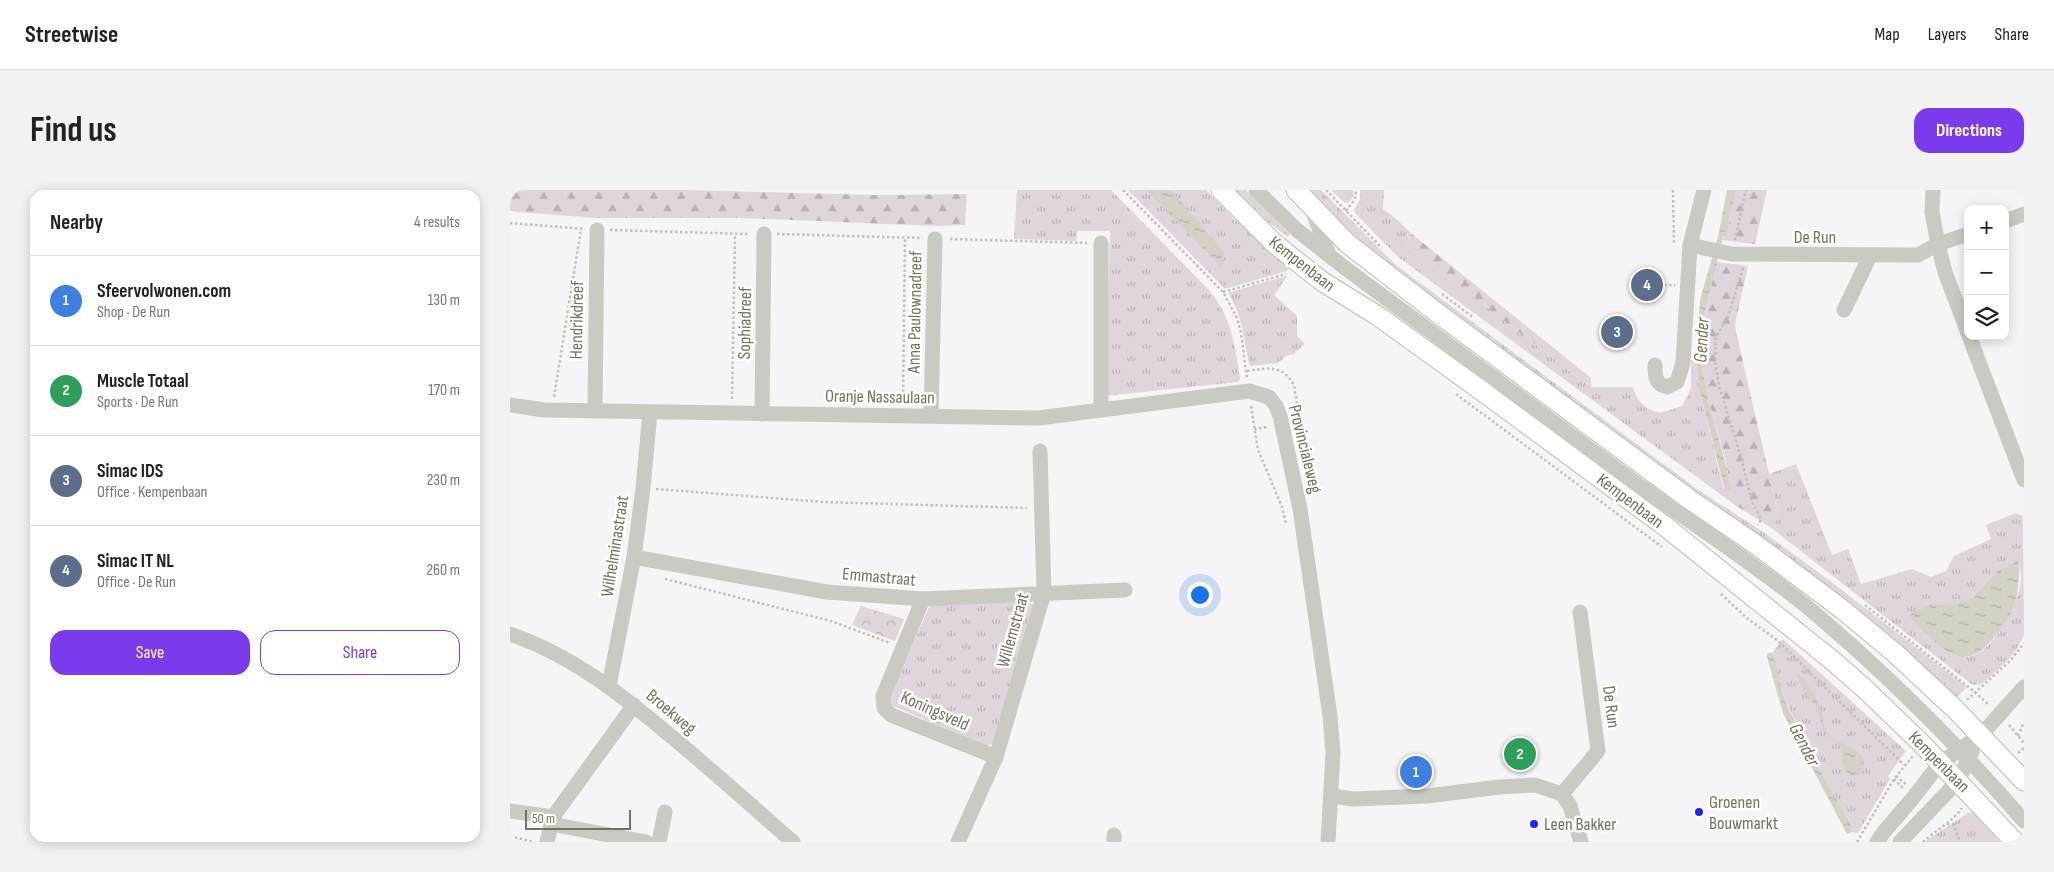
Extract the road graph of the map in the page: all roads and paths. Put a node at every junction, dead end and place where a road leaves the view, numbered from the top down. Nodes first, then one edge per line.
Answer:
1 (1123, 190) edge
2 (1220, 190) edge
3 (1256, 190) edge
4 (1296, 190) edge
5 (1326, 190) edge
6 (1356, 190) edge
7 (1673, 190) edge
8 (1704, 190) edge
9 (1746, 190) edge
10 (1933, 190) edge
11 (1311, 206) junction
12 (1346, 211) junction
13 (2024, 214) edge
14 (2009, 220) edge
15 (510, 223) edge
16 (581, 229) junction
17 (597, 230) junction
18 (735, 234) junction
19 (764, 234) junction
20 (1964, 235) edge
21 (905, 238) junction
22 (935, 239) junction
23 (1101, 243) joint
24 (1938, 244) junction
25 (1690, 245) junction
26 (1674, 246) dead end
27 (1329, 254) junction
28 (1388, 254) dead end
29 (1735, 254) junction
30 (1870, 256) junction
31 (1286, 274) dead end
32 (1664, 285) dead end
33 (1675, 285) dead end
34 (1436, 289) dead end
35 (1223, 292) junction
36 (1844, 310) dead end
37 (1476, 319) dead end
38 (1964, 324) edge
39 (1970, 340) edge
40 (1655, 365) dead end
41 (1247, 371) dead end
42 (1248, 391) junction
43 (1454, 392) dead end
44 (510, 405) edge
45 (552, 410) junction
46 (1101, 410) junction
47 (595, 411) junction
48 (650, 412) junction
49 (732, 413) junction
50 (762, 414) junction
51 (903, 416) junction
52 (931, 416) junction
53 (1040, 451) dead end
54 (2024, 480) edge
55 (643, 488) junction
56 (1041, 508) junction
57 (1758, 525) dead end
58 (1287, 526) dead end
59 (1667, 550) dead end
60 (634, 558) junction
61 (661, 578) dead end
62 (1715, 588) dead end
63 (1125, 590) dead end
64 (1044, 593) junction
65 (923, 599) junction
66 (1580, 612) dead end
67 (510, 634) edge
68 (904, 647) junction
69 (609, 686) junction
70 (2024, 687) edge
71 (634, 705) junction
72 (2024, 722) edge
73 (1981, 735) junction
74 (2018, 736) dead end
75 (1964, 755) junction
76 (996, 758) junction
77 (1940, 763) junction
78 (1904, 765) dead end
79 (1896, 776) dead end
80 (1958, 781) junction
81 (2024, 781) edge
82 (1562, 794) junction
83 (1332, 796) junction
84 (510, 811) edge
85 (665, 812) dead end
86 (2024, 820) edge
87 (552, 821) junction
88 (510, 836) edge
89 (534, 842) edge
90 (547, 842) edge
91 (646, 842) edge
92 (659, 842) edge
93 (793, 842) edge
94 (958, 842) edge
95 (1328, 842) edge
96 (1580, 842) edge
97 (1857, 842) edge
98 (1878, 842) edge
99 (1900, 842) edge
100 (1923, 842) edge
101 (1960, 842) edge
102 (2015, 842) edge

1 - 35 path
2 - 77 main road, Kempenbaan
3 - 27 street, Kempenbaan
4 - 11 main road, Kempenbaan
5 - 12 path
6 - 12 path
7 - 26 path
8 - 25 street
9 - 29 path
10 - 24 street
11 - 27 street, Kempenbaan
11 - 73 main road, Kempenbaan
12 - 28 path
13 - 14 street
15 - 16 path
16 - 17 path
16 - 45 path
17 - 18 path
17 - 47 street, Hendrikdreef
18 - 19 path
18 - 49 path
19 - 21 path
19 - 50 street, Sophiadreef
20 - 24 street, De Run
21 - 22 path
21 - 51 path
22 - 23 path
22 - 52 street, Anna Paulownadreef
23 - 46 street
24 - 30 street, De Run
24 - 38 street
25 - 29 street, De Run
25 - 40 street
27 - 75 street, Kempenbaan
29 - 30 street, De Run
29 - 57 path
30 - 36 street
31 - 35 path
32 - 33 path
34 - 37 path
35 - 41 path
39 - 54 street
42 - 46 street, Oranje Nassaulaan
42 - 58 path, Provincialeweg
42 - 83 street, Provincialeweg
43 - 59 path
44 - 45 street, Oranje Nassaulaan
45 - 47 street, Oranje Nassaulaan
46 - 52 street, Oranje Nassaulaan
47 - 48 street, Oranje Nassaulaan
48 - 49 street, Oranje Nassaulaan
48 - 55 street, Wilhelminastraat
49 - 50 street, Oranje Nassaulaan
50 - 51 street, Oranje Nassaulaan
51 - 52 street, Oranje Nassaulaan
53 - 56 street, Willemstraat
55 - 56 path
55 - 60 street, Wilhelminastraat
56 - 64 street, Willemstraat
60 - 65 street, Emmastraat
60 - 69 street, Wilhelminastraat
61 - 68 path
62 - 78 path
63 - 64 street, Emmastraat
64 - 65 street, Emmastraat
64 - 76 street, Willemstraat
65 - 68 street, Koningsveld
66 - 82 street, De Run
67 - 69 street, Broekweg
68 - 76 street, Koningsveld
69 - 71 street, Broekweg
70 - 73 street
71 - 87 street
71 - 93 street, Broekweg
72 - 74 path
73 - 75 street
73 - 81 main road, Kempenbaan
75 - 77 street
75 - 80 street
75 - 86 street, Kempenbaan
76 - 94 street, Willemstraat
77 - 80 main road, Kempenbaan
77 - 98 street
79 - 97 path
80 - 99 street
80 - 102 main road, Kempenbaan
82 - 83 street
82 - 96 street
83 - 95 street, Provincialeweg
84 - 87 street
85 - 92 street
87 - 90 street
87 - 91 street
88 - 89 path
100 - 101 path

